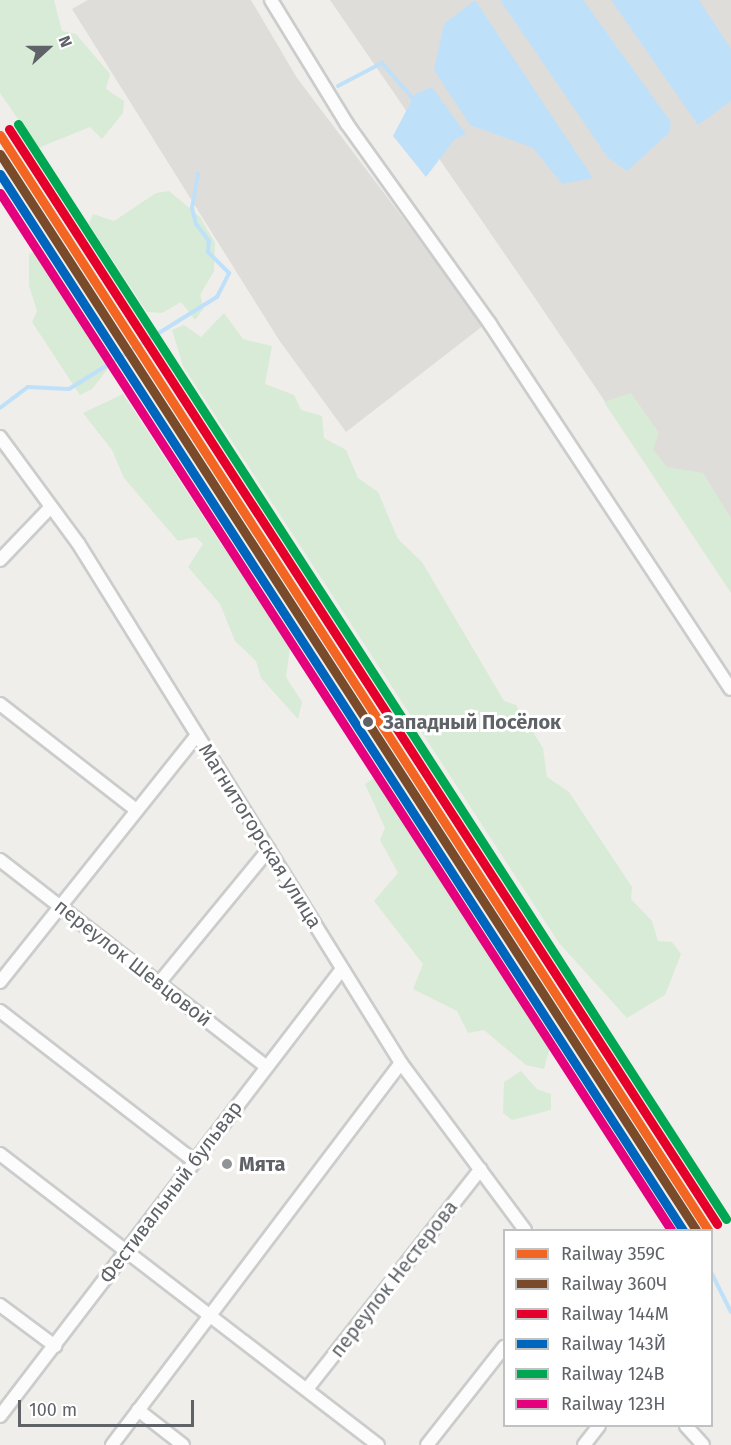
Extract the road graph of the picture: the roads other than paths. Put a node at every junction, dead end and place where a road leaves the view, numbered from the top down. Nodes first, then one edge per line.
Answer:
1 (272, 0) edge
2 (0, 437) edge
3 (48, 510) junction
4 (0, 560) edge
5 (731, 689) edge
6 (0, 704) edge
7 (197, 735) junction
8 (135, 809) junction
9 (269, 849) junction
10 (0, 860) edge
11 (59, 905) junction
12 (342, 969) junction
13 (0, 982) edge
14 (159, 983) junction
15 (0, 1011) edge
16 (401, 1063) junction
17 (266, 1066) junction
18 (0, 1154) edge
19 (194, 1161) junction
20 (481, 1169) junction
21 (524, 1229) edge
22 (130, 1248) junction
23 (0, 1305) edge
24 (209, 1310) junction
25 (55, 1346) junction
26 (503, 1348) edge
27 (307, 1389) junction
28 (138, 1410) junction
29 (0, 1416) edge
30 (598, 1427) edge
31 (688, 1427) edge
32 (112, 1445) edge
33 (183, 1445) edge
34 (378, 1445) edge
35 (427, 1445) edge
36 (584, 1445) edge
37 (703, 1445) edge

1 - 5 street
2 - 3 street, Магнитогорская улица
3 - 4 street
3 - 7 street, Магнитогорская улица
6 - 8 street
7 - 8 street
7 - 9 street, Магнитогорская улица
8 - 11 street
9 - 12 street, Магнитогорская улица
9 - 14 street
10 - 11 street, переулок Шевцовой
11 - 13 street
11 - 14 street, переулок Шевцовой
12 - 16 street, Магнитогорская улица
12 - 17 street, Фестивальный бульвар
14 - 17 street, переулок Шевцовой
15 - 19 street
16 - 20 street, Магнитогорская улица
16 - 24 street
17 - 19 street, Фестивальный бульвар
18 - 22 street
19 - 22 street, Фестивальный бульвар
20 - 21 street, Магнитогорская улица
20 - 27 street, переулок Нестерова
22 - 24 street
22 - 25 street, Фестивальный бульвар
23 - 25 street
24 - 27 street
24 - 28 street
25 - 29 street, Фестивальный бульвар
26 - 35 street
27 - 34 street
28 - 32 street
28 - 33 street
30 - 36 street
31 - 37 street

